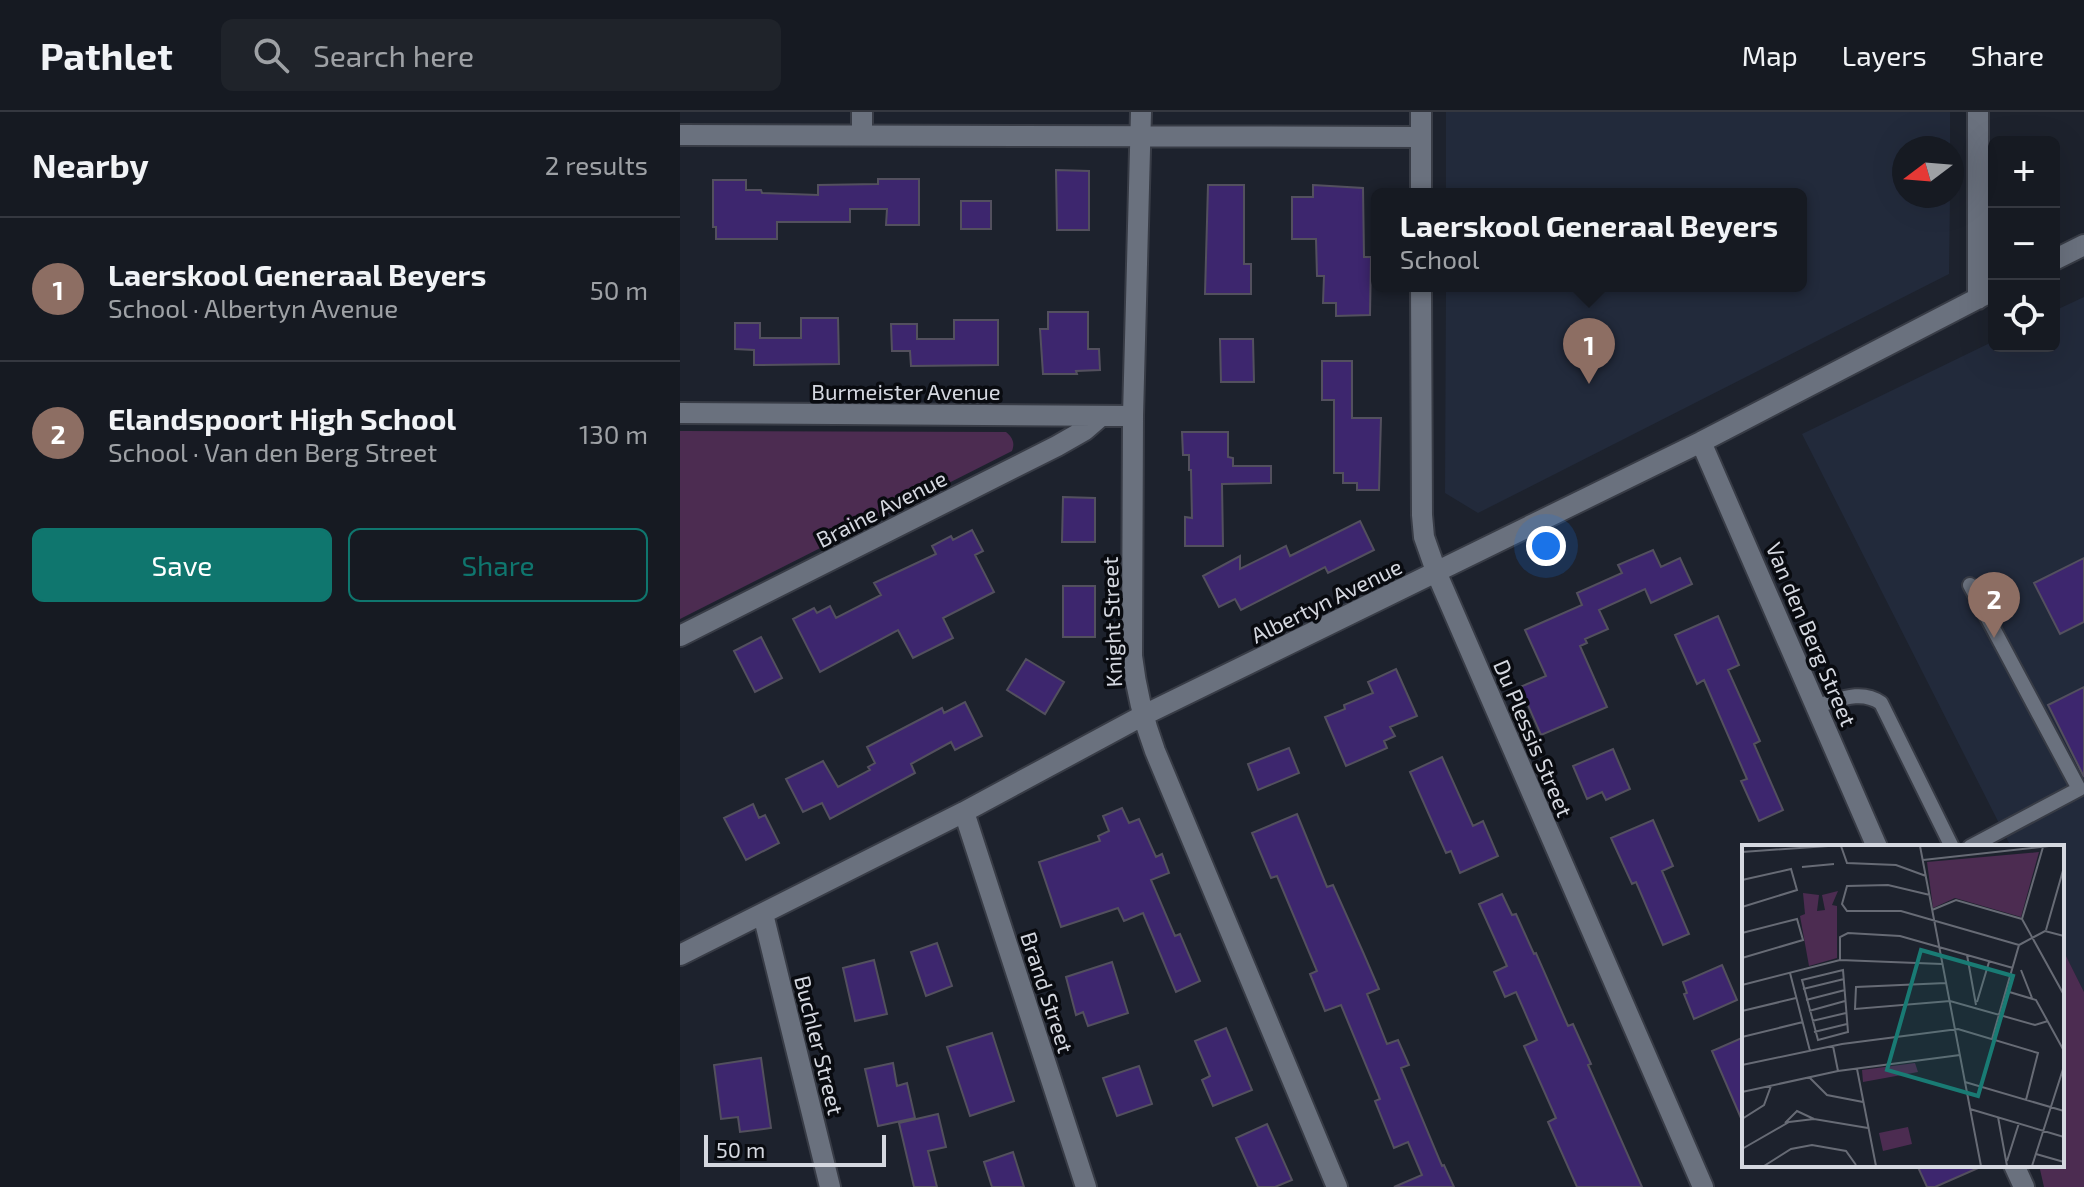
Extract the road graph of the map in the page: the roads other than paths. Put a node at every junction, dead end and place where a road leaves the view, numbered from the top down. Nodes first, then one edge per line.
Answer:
1 (862, 112) edge
2 (1141, 112) edge
3 (1421, 112) edge
4 (1978, 112) edge
5 (862, 134) junction
6 (680, 135) edge
7 (1141, 136) junction
8 (1421, 137) junction
9 (1421, 188) edge
10 (2084, 245) edge
11 (2060, 257) edge
12 (1421, 292) edge
13 (1986, 294) edge
14 (680, 413) edge
15 (1133, 416) junction
16 (1100, 417) junction
17 (1701, 442) junction
18 (1437, 574) junction
19 (1970, 585) dead end
20 (680, 636) edge
21 (1817, 706) junction
22 (1142, 716) junction
23 (2081, 794) edge
24 (964, 812) junction
25 (1876, 845) edge
26 (1951, 845) edge
27 (1974, 845) edge
28 (763, 914) junction
29 (680, 955) edge
30 (2015, 1167) edge
31 (830, 1187) edge
32 (1086, 1187) edge
33 (1337, 1187) edge
34 (1703, 1187) edge
35 (2024, 1187) edge

1 - 5 street
2 - 7 street, Knight Street
3 - 8 street
4 - 13 street
5 - 6 street
5 - 7 street
7 - 8 street
7 - 15 street, Knight Street
8 - 9 street
10 - 11 street
12 - 18 street, Du Plessis Street
13 - 17 street, Albertyn Avenue
14 - 16 street, Burmeister Avenue
15 - 16 street, Burmeister Avenue
15 - 22 street, Knight Street
16 - 20 street, Braine Avenue
17 - 18 street, Albertyn Avenue
17 - 21 street, Van den Berg Street
18 - 22 street, Albertyn Avenue
18 - 34 street, Du Plessis Street
19 - 23 lane
21 - 25 street, Van den Berg Street
21 - 26 lane
22 - 24 street, Albertyn Avenue
22 - 33 street, Knight Street
23 - 27 lane
24 - 28 street, Albertyn Avenue
24 - 32 street, Brand Street
28 - 29 street, Albertyn Avenue
28 - 31 street, Buchler Street
30 - 35 street

